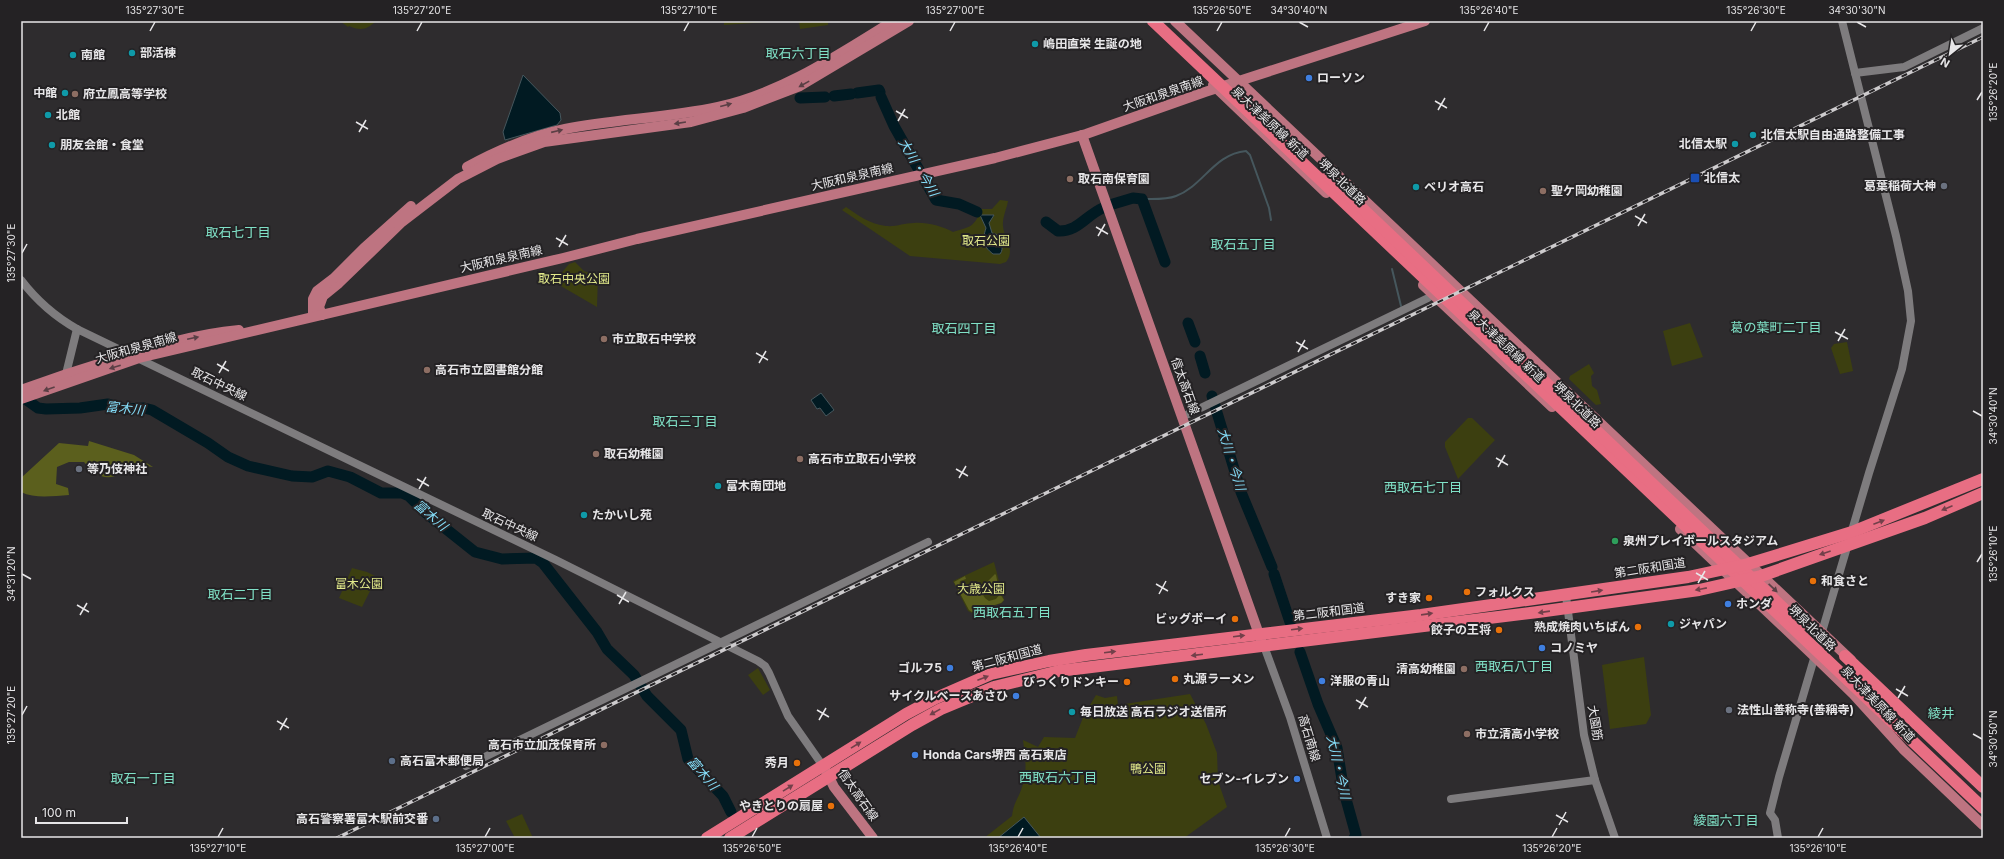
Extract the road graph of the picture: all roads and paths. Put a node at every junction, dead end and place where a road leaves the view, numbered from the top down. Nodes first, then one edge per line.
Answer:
1 (893, 21) edge
2 (909, 21) edge
3 (1146, 21) edge
4 (1153, 21) edge
5 (1165, 21) edge
6 (1175, 21) edge
7 (1425, 21) edge
8 (1842, 21) edge
9 (1983, 28) edge
10 (1855, 73) junction
11 (1239, 82) junction
12 (1216, 89) junction
13 (1082, 135) junction
14 (1377, 228) junction
15 (21, 280) edge
16 (1428, 298) dead end
17 (318, 315) junction
18 (1498, 328) junction
19 (77, 329) junction
20 (261, 330) junction
21 (1483, 342) junction
22 (129, 354) junction
23 (139, 358) junction
24 (67, 378) junction
25 (23, 394) edge
26 (1182, 417) junction
27 (1983, 480) edge
28 (1983, 493) edge
29 (1852, 532) junction
30 (928, 542) dead end
31 (1848, 545) junction
32 (1748, 564) junction
33 (1721, 569) junction
34 (1761, 576) junction
35 (1735, 582) junction
36 (1566, 596) junction
37 (1567, 608) junction
38 (1259, 634) junction
39 (1822, 634) junction
40 (720, 643) junction
41 (1264, 646) junction
42 (1846, 656) junction
43 (1815, 657) junction
44 (1853, 694) junction
45 (466, 766) dead end
46 (823, 766) junction
47 (828, 777) junction
48 (1595, 780) junction
49 (1983, 780) edge
50 (1983, 786) edge
51 (1983, 797) edge
52 (1451, 799) dead end
53 (1983, 808) edge
54 (1983, 817) edge
55 (1983, 825) edge
56 (707, 838) edge
57 (730, 838) edge
58 (873, 838) edge
59 (1327, 838) edge
60 (1615, 838) edge
61 (1778, 838) edge

17 -> 1 main road
2 -> 17 main road
3 - 12 main road, 泉大津美原線 新道
4 - 14 highway, 堺泉北道路
5 - 14 highway, 堺泉北道路
6 - 11 main road, 泉大津美原線 新道
7 - 11 main road, 大阪和泉泉南線
8 - 10 street
9 - 10 street
10 - 29 street
11 - 12 main road, 大阪和泉泉南線
11 - 18 main road, 泉大津美原線 新道
12 - 13 main road, 大阪和泉泉南線
12 - 21 main road, 泉大津美原線 新道
13 - 17 main road, 大阪和泉泉南線
13 - 26 main road, 信太高石線
14 - 18 highway
14 - 21 highway
14 - 51 highway, 堺泉北道路
14 - 53 highway, 堺泉北道路
15 - 19 street, 取石中央線
16 - 26 street
17 - 20 main road, 大阪和泉泉南線
18 - 32 main road, 泉大津美原線 新道
19 - 22 street, 取石中央線
19 - 24 street
22 -> 20 main road, 大阪和泉泉南線
20 - 23 main road, 大阪和泉泉南線
21 - 33 main road, 泉大津美原線 新道
22 - 23 street, 取石中央線
22 - 24 main road, 大阪和泉泉南線
23 -> 24 main road, 大阪和泉泉南線
23 - 40 street, 取石中央線
24 - 25 main road, 大阪和泉泉南線
26 - 38 main road, 信太高石線
29 -> 27 highway, 第二阪和国道
28 -> 31 highway, 第二阪和国道
29 - 31 street
29 - 32 highway, 第二阪和国道
30 - 40 street
31 -> 34 highway, 第二阪和国道
31 - 39 street
32 - 33 highway, 第二阪和国道
32 - 34 main road, 泉大津美原線 新道
33 - 35 main road, 泉大津美原線 新道
36 -> 33 highway, 第二阪和国道
34 - 35 highway, 第二阪和国道
34 -> 39 main road, 泉大津美原線 新道
35 -> 37 highway, 第二阪和国道
35 - 43 main road, 泉大津美原線 新道
36 - 37 street, 大園筋
38 -> 36 highway, 第二阪和国道
37 -> 41 highway, 第二阪和国道
37 - 48 street, 大園筋
38 - 41 main road, 信太高石線
46 -> 38 highway, 第二阪和国道
39 - 42 main road, 泉大津美原線 新道
39 - 43 street
40 - 45 street
40 - 46 street, 取石中央線
41 -> 47 highway, 第二阪和国道
41 - 59 street, 高石南線
42 - 49 main road, 泉大津美原線 新道
42 - 50 highway
43 - 44 main road, 泉大津美原線 新道
43 - 61 street
44 - 54 highway
44 - 55 main road, 泉大津美原線 新道
46 - 47 main road, 信太高石線
56 -> 46 highway, 第二阪和国道
47 - 57 highway, 第二阪和国道
47 - 58 main road, 信太高石線
48 - 52 street
48 - 60 street, 大園筋

